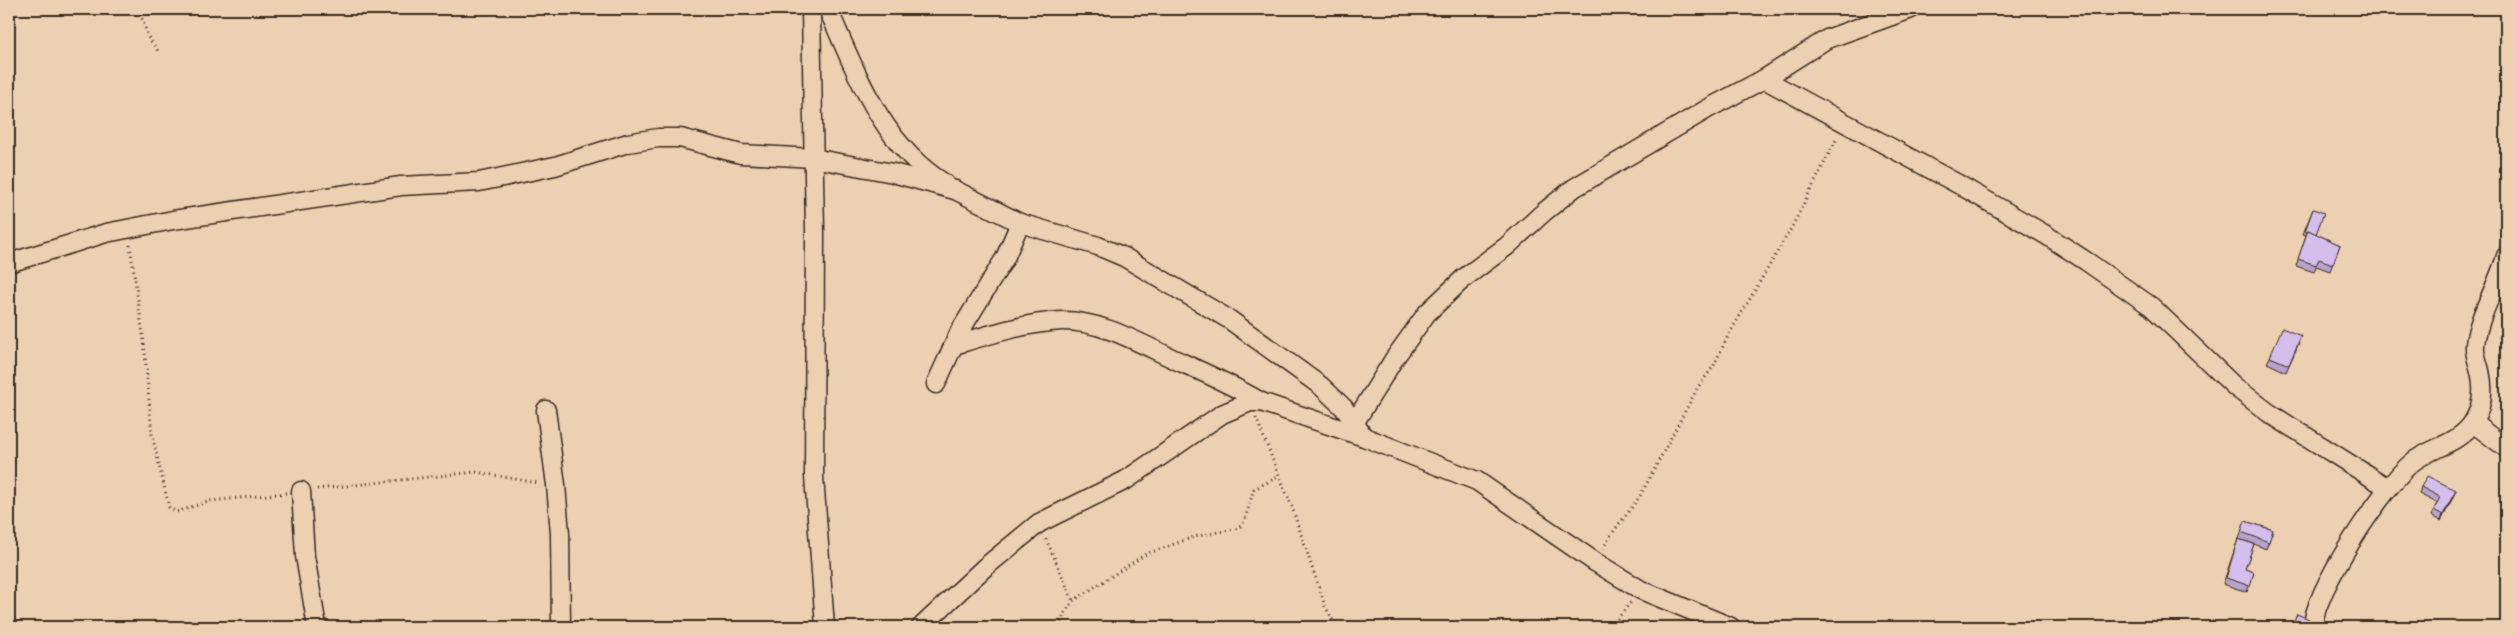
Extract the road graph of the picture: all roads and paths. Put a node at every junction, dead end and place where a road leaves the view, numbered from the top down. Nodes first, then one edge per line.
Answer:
1 (140, 9) edge
2 (811, 9) edge
3 (828, 9) edge
4 (1911, 9) edge
5 (158, 51) dead end
6 (1764, 79) junction
7 (1844, 123) junction
8 (813, 158) junction
9 (956, 190) junction
10 (1020, 223) junction
11 (127, 228) junction
12 (2506, 256) edge
13 (9, 264) edge
14 (954, 345) junction
15 (936, 384) dead end
16 (1255, 402) junction
17 (546, 410) dead end
18 (2473, 423) junction
19 (1360, 430) junction
20 (2506, 448) edge
21 (1280, 476) junction
22 (556, 485) junction
23 (2388, 488) junction
24 (301, 492) junction
25 (1039, 523) junction
26 (1596, 562) junction
27 (1641, 590) junction
28 (1073, 601) junction
29 (316, 627) edge
30 (561, 627) edge
31 (826, 627) edge
32 (921, 627) edge
33 (1059, 627) edge
34 (1337, 627) edge
35 (1611, 627) edge
36 (1731, 627) edge
37 (2313, 627) edge

1 - 5 path
2 - 8 street
3 - 9 street
4 - 6 street
6 - 7 street
6 - 19 street
7 - 23 street
7 - 26 path
8 - 9 street
8 - 11 street
8 - 31 street
9 - 10 street
10 - 14 street
10 - 19 street
11 - 13 street
11 - 24 path
12 - 18 street
14 - 15 street
14 - 16 street
16 - 19 street
16 - 21 path
16 - 25 street
17 - 22 street
18 - 20 street
18 - 23 street
19 - 26 street
21 - 28 path
21 - 34 path
22 - 24 path
22 - 30 street
23 - 37 street
24 - 29 street
25 - 28 path
25 - 32 street
26 - 27 street
27 - 35 path
27 - 36 street
28 - 33 path

